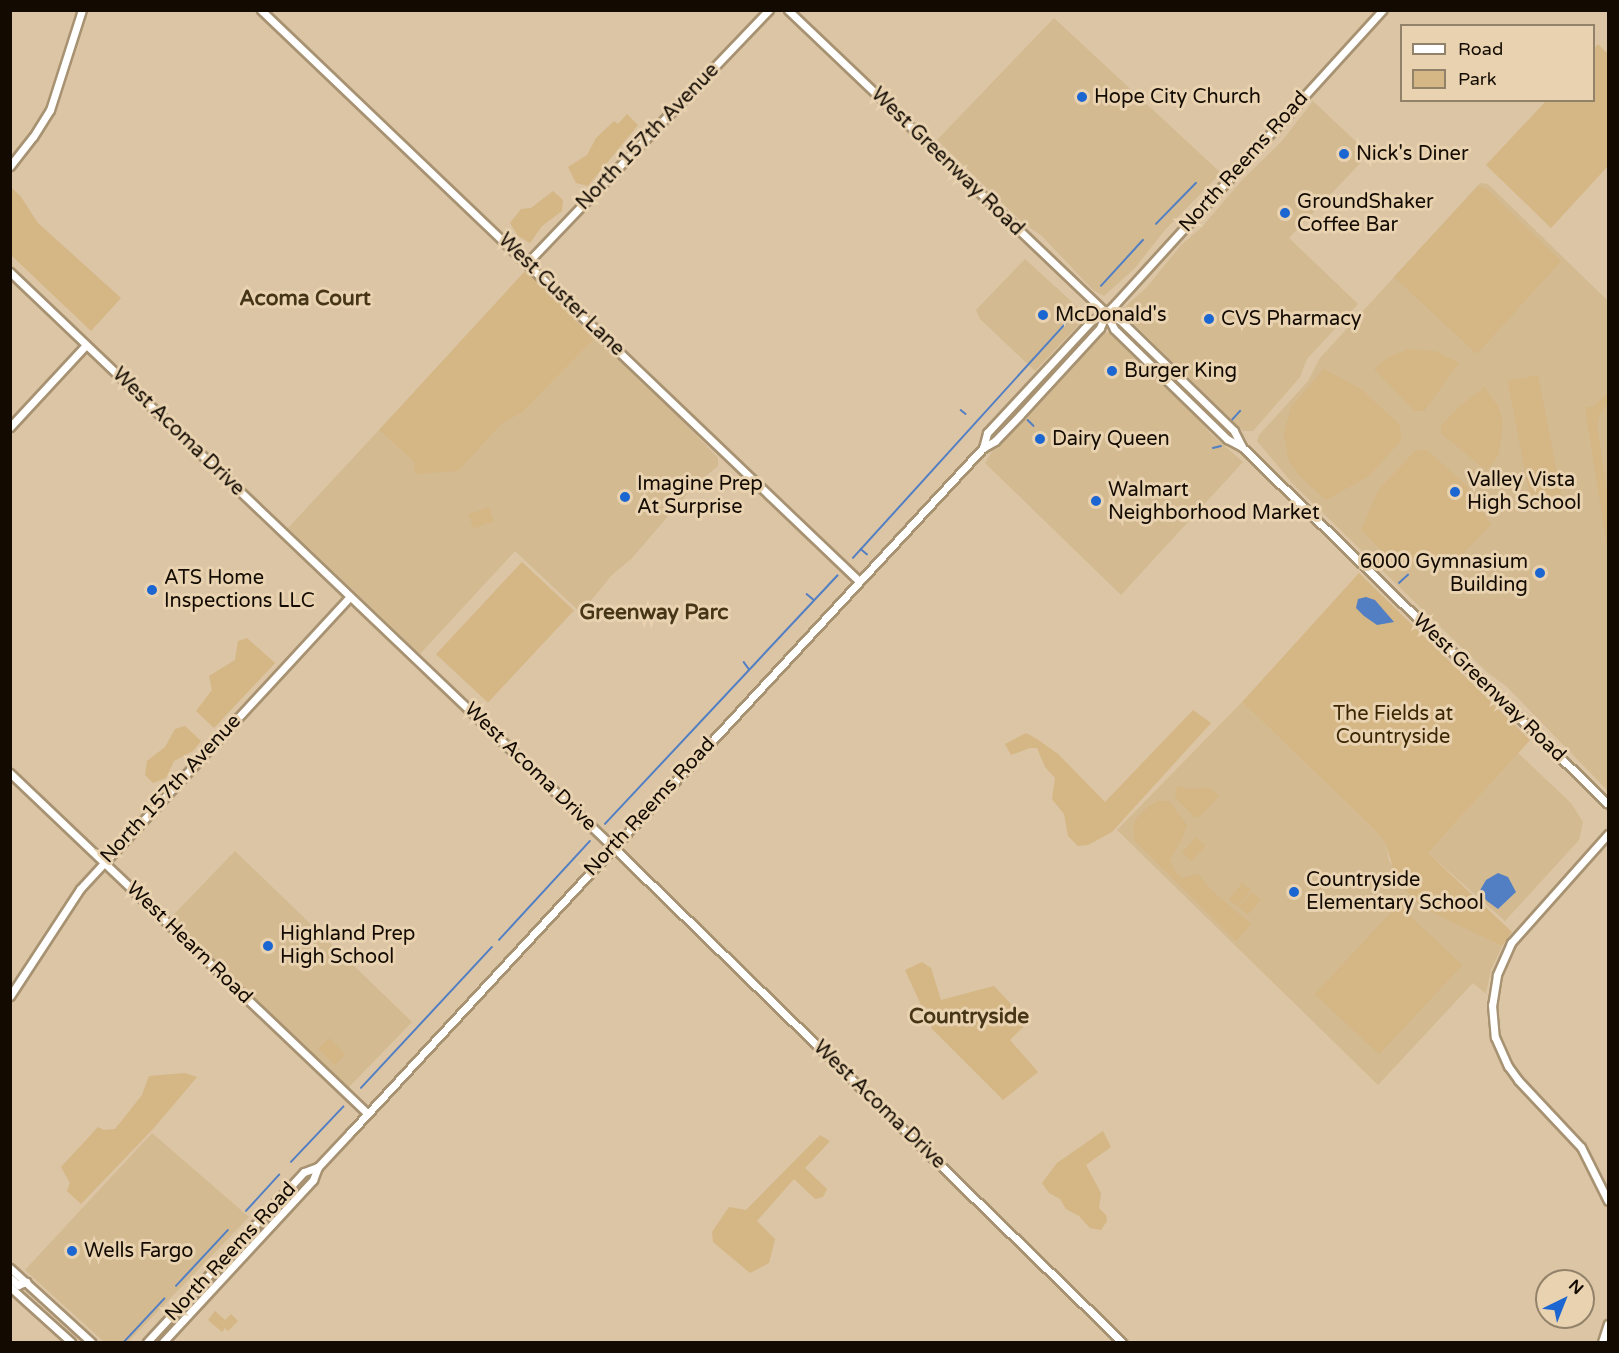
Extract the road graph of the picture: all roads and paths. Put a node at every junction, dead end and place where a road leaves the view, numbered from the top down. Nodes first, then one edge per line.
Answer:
1 (82, 10) edge
2 (261, 10) edge
3 (768, 10) edge
4 (788, 10) edge
5 (1383, 10) edge
6 (10, 166) edge
7 (527, 263) junction
8 (10, 272) edge
9 (1106, 313) junction
10 (86, 345) junction
11 (10, 427) edge
12 (983, 448) junction
13 (859, 581) junction
14 (350, 596) junction
15 (10, 772) edge
16 (1608, 804) edge
17 (1608, 834) edge
18 (613, 847) junction
19 (104, 862) junction
20 (10, 996) edge
21 (367, 1113) junction
22 (318, 1167) junction
23 (1608, 1201) edge
24 (10, 1268) edge
25 (10, 1278) edge
26 (26, 1282) junction
27 (10, 1287) edge
28 (1608, 1324) edge
29 (70, 1342) edge
30 (91, 1342) edge
31 (147, 1342) edge
32 (163, 1342) edge
33 (1122, 1342) edge
34 (1602, 1342) edge

1 - 6 street
2 - 7 street, West Custer Lane
3 - 7 street, North 157th Avenue
4 - 9 street, West Greenway Road
5 - 9 street, North Reems Road
7 - 13 street, West Custer Lane
8 - 10 street, West Acoma Drive
9 - 12 street, North Reems Road
9 - 12 street, North Reems Road
9 - 16 street, West Greenway Road
10 - 11 street
10 - 14 street, West Acoma Drive
12 - 13 street, North Reems Road
13 - 18 street, North Reems Road
14 - 18 street, West Acoma Drive
14 - 19 street, North 157th Avenue
15 - 19 street, West Hearn Road
17 - 23 street
18 - 21 street, North Reems Road
18 - 33 street, West Acoma Drive
19 - 20 street, North 157th Avenue
19 - 21 street, West Hearn Road
21 - 22 street, North Reems Road
22 - 31 street, North Reems Road
22 - 32 street, North Reems Road
24 - 26 street
25 - 26 street
26 - 30 street
27 - 29 street
28 - 34 street

